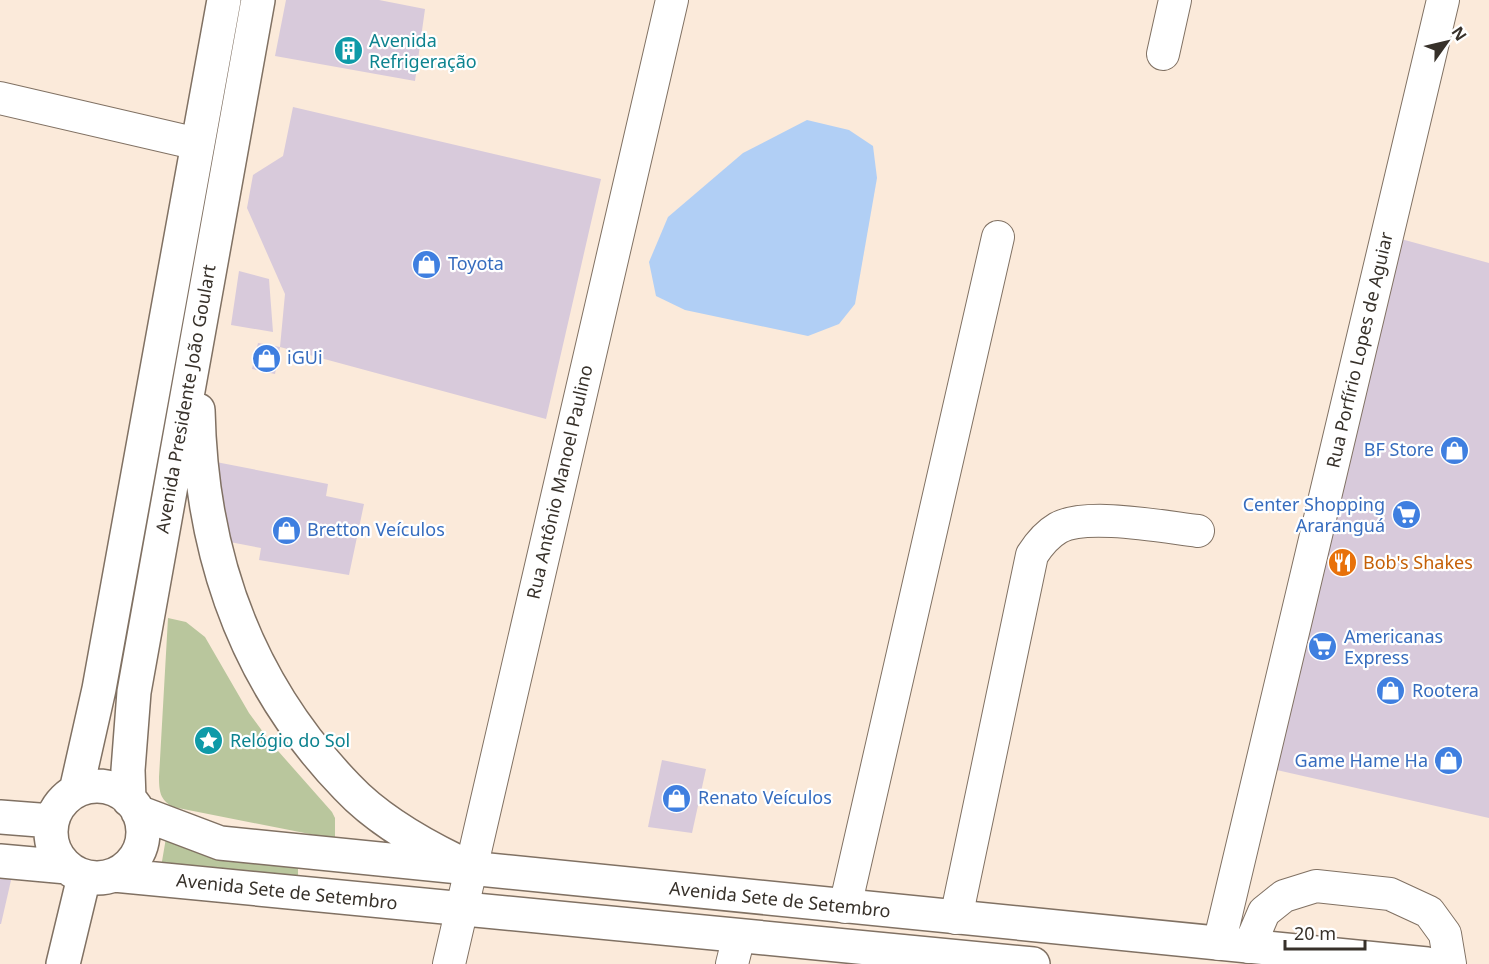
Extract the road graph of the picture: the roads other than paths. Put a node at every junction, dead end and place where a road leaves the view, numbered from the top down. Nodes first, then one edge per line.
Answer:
1 (224, 0) edge
2 (258, 0) edge
3 (672, 0) edge
4 (1175, 0) edge
5 (1443, 0) edge
6 (1162, 54) dead end
7 (0, 98) edge
8 (198, 144) junction
9 (999, 237) dead end
10 (198, 331) junction
11 (1198, 531) dead end
12 (76, 791) junction
13 (134, 806) junction
14 (0, 817) edge
15 (52, 821) junction
16 (0, 861) edge
17 (471, 869) junction
18 (88, 873) junction
19 (845, 907) junction
20 (462, 909) junction
21 (956, 918) junction
22 (735, 950) edge
23 (1225, 955) edge
24 (854, 956) edge
25 (63, 964) edge
26 (449, 964) edge
27 (1033, 964) edge
28 (1427, 964) edge
29 (1450, 964) edge

1 - 8 main road, Avenida Presidente João Goulart
2 - 10 main road, Avenida Presidente João Goulart
3 - 17 street, Rua Antônio Manoel Paulino
4 - 6 street
5 - 23 street, Rua Porfírio Lopes de Aguiar
7 - 8 street
8 - 12 main road, Avenida Presidente João Goulart
9 - 19 street
10 - 13 main road, Avenida Presidente João Goulart
10 - 17 main road
11 - 21 street
12 - 13 main road
12 - 15 main road
13 - 17 main road, Avenida Sete de Setembro
13 - 18 main road
14 - 15 main road
15 - 18 main road
16 - 18 main road, Avenida Sete de Setembro
17 - 19 main road, Avenida Sete de Setembro
17 - 20 street, Rua Antônio Manoel Paulino
18 - 20 main road, Avenida Sete de Setembro
18 - 25 main road
19 - 21 main road, Avenida Sete de Setembro
20 - 22 main road, Avenida Sete de Setembro
20 - 26 street, Rua Antônio Manoel Paulino
21 - 23 main road, Avenida Sete de Setembro
22 - 24 main road, Avenida Sete de Setembro
23 - 28 main road, Avenida Sete de Setembro
23 - 29 street
24 - 27 main road, Avenida Sete de Setembro

